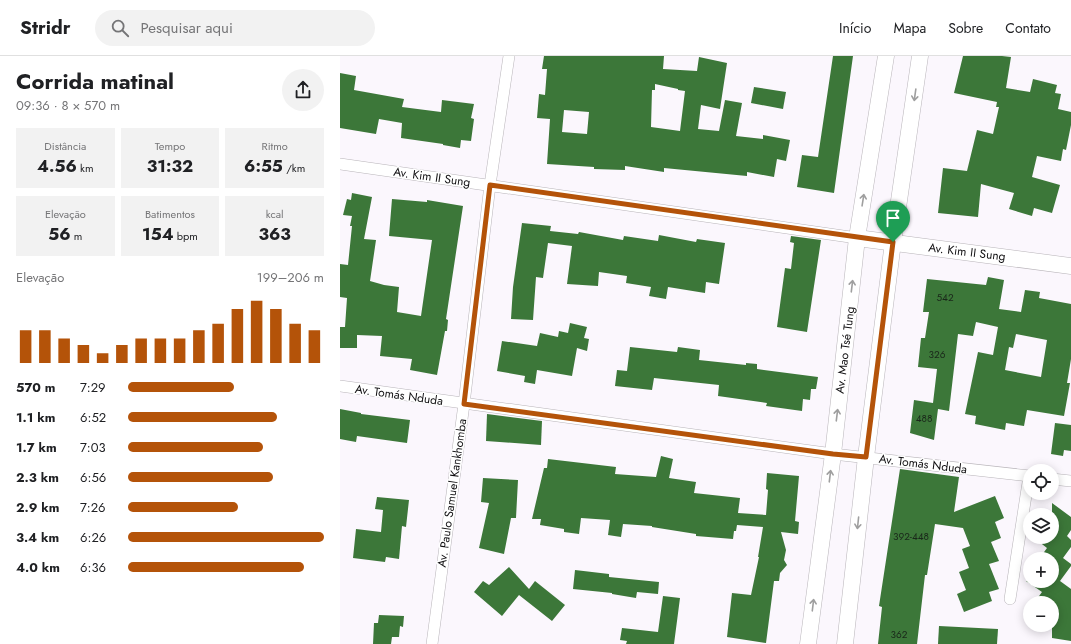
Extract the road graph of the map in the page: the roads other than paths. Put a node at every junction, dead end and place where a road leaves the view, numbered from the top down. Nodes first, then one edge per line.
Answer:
1 (509, 56) edge
2 (886, 56) edge
3 (920, 56) edge
4 (340, 164) edge
5 (490, 185) junction
6 (857, 238) junction
7 (893, 242) junction
8 (1071, 266) edge
9 (340, 386) edge
10 (464, 404) junction
11 (833, 454) junction
12 (866, 457) junction
13 (1023, 475) edge
14 (1059, 480) edge
15 (1071, 481) edge
16 (1025, 500) edge
17 (1010, 599) dead end
18 (432, 644) edge
19 (808, 644) edge
20 (845, 644) edge

1 - 5 street, Av. Paulo Samuel Kankhomba
6 -> 2 main road, Av. Mao Tsé Tung
3 -> 7 main road
4 - 5 street, Av. Kim II Sung
5 - 6 street, Av. Kim II Sung
5 - 10 street, Av. Paulo Samuel Kankhomba
6 - 7 main road, Av. Kim II Sung
11 -> 6 main road, Av. Mao Tsé Tung
7 - 8 main road, Av. Kim II Sung
7 - 12 main road
9 - 10 street, Av. Tomás Nduda
10 - 11 street, Av. Tomás Nduda
10 - 18 street, Av. Paulo Samuel Kankhomba
11 - 12 street, Av. Tomás Nduda
19 -> 11 main road, Av. Mao Tsé Tung
12 - 13 street, Av. Tomás Nduda
12 -> 20 main road
14 - 15 street
16 - 17 street

